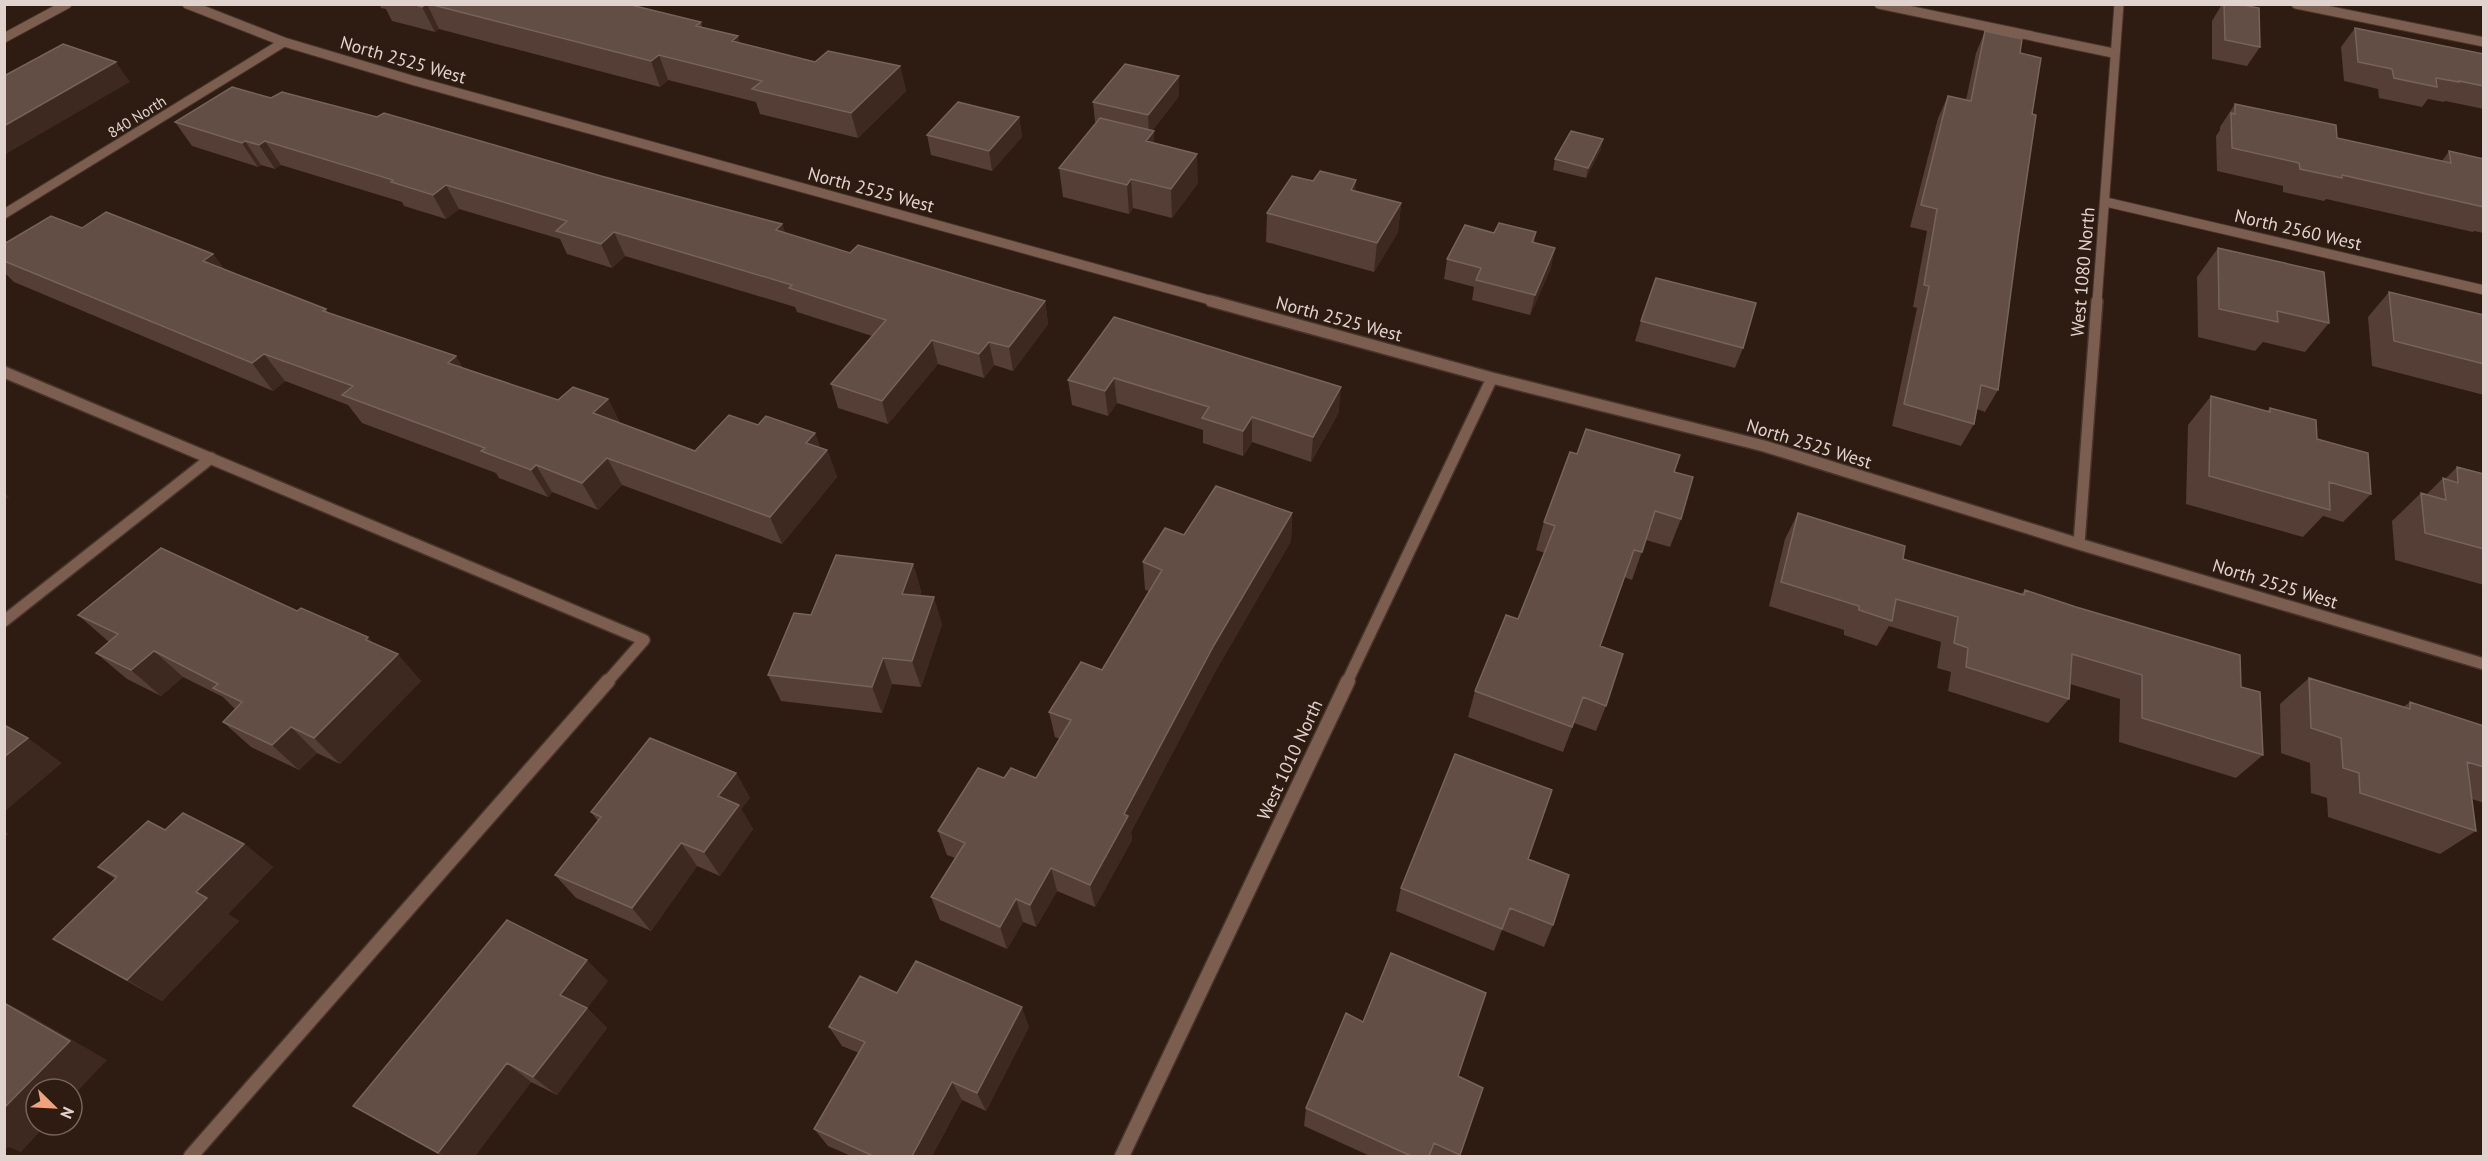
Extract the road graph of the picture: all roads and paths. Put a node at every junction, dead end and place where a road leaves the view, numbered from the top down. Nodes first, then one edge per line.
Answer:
1 (67, 4) edge
2 (187, 4) edge
3 (1879, 4) edge
4 (2119, 4) edge
5 (2296, 4) edge
6 (4, 38) edge
7 (284, 42) junction
8 (2484, 42) edge
9 (2113, 53) junction
10 (2106, 202) junction
11 (4, 214) edge
12 (2484, 290) edge
13 (4, 372) edge
14 (1492, 378) junction
15 (211, 458) junction
16 (2079, 544) junction
17 (4, 621) edge
18 (2484, 664) edge
19 (191, 1156) edge
20 (1122, 1156) edge

1 - 6 street
2 - 7 street, North 2525 West
3 - 9 street
4 - 9 street, West 1080 North
5 - 8 street
7 - 11 street, 840 North
7 - 14 street, North 2525 West
9 - 10 street, West 1080 North
10 - 12 street, North 2560 West
10 - 16 street, West 1080 North
13 - 15 street
14 - 16 street, North 2525 West
14 - 20 street, West 1010 North
15 - 17 street
15 - 19 street
16 - 18 street, North 2525 West

